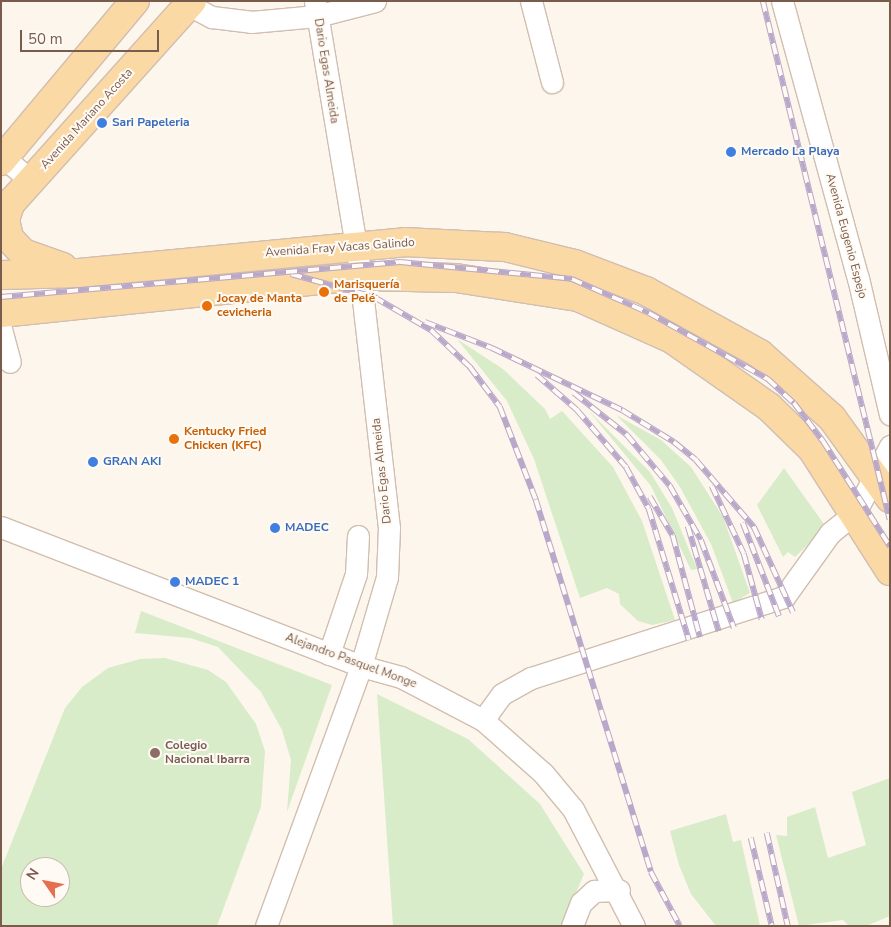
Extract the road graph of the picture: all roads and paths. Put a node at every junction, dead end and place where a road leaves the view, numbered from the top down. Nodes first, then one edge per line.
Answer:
1 (135, 1) edge
2 (375, 1) edge
3 (531, 1) edge
4 (782, 1) edge
5 (188, 2) edge
6 (316, 9) edge
7 (552, 82) dead end
8 (2, 158) edge
9 (32, 181) junction
10 (6, 208) edge
11 (356, 246) junction
12 (79, 273) junction
13 (1, 275) edge
14 (360, 276) junction
15 (5, 320) edge
16 (10, 362) dead end
17 (890, 414) edge
18 (890, 446) edge
19 (875, 473) junction
20 (890, 498) edge
21 (855, 513) junction
22 (1, 527) edge
23 (358, 536) dead end
24 (890, 571) edge
25 (329, 654) junction
26 (360, 666) junction
27 (483, 720) junction
28 (619, 890) junction
29 (266, 926) edge
30 (572, 926) edge
31 (634, 926) edge

1 - 8 main road
2 - 6 street
3 - 7 street
4 - 17 street, Avenida Eugenio Espejo
5 - 6 street
5 - 9 main road, Avenida Mariano Acosta
6 - 11 street, Dario Egas Almeida
8 - 9 street
9 - 10 main road, Avenida Mariano Acosta
10 - 12 main road
11 - 12 main road, Avenida Fray Vacas Galindo
11 - 14 street, Dario Egas Almeida
11 - 19 main road, Avenida Fray Vacas Galindo
12 - 13 main road, Avenida Fray Vacas Galindo
14 - 15 main road
14 - 21 main road
14 - 26 street, Dario Egas Almeida
15 - 16 street
18 - 19 street
19 - 20 main road
19 - 21 street
21 - 24 main road
21 - 27 street
22 - 25 street, Alejandro Pasquel Monge
23 - 25 street
25 - 26 street, Alejandro Pasquel Monge
26 - 27 street, Alejandro Pasquel Monge
26 - 29 street, Dario Egas Almeida
27 - 28 street, Alejandro Pasquel Monge
28 - 30 street
28 - 31 street, Alejandro Pasquel Monge

